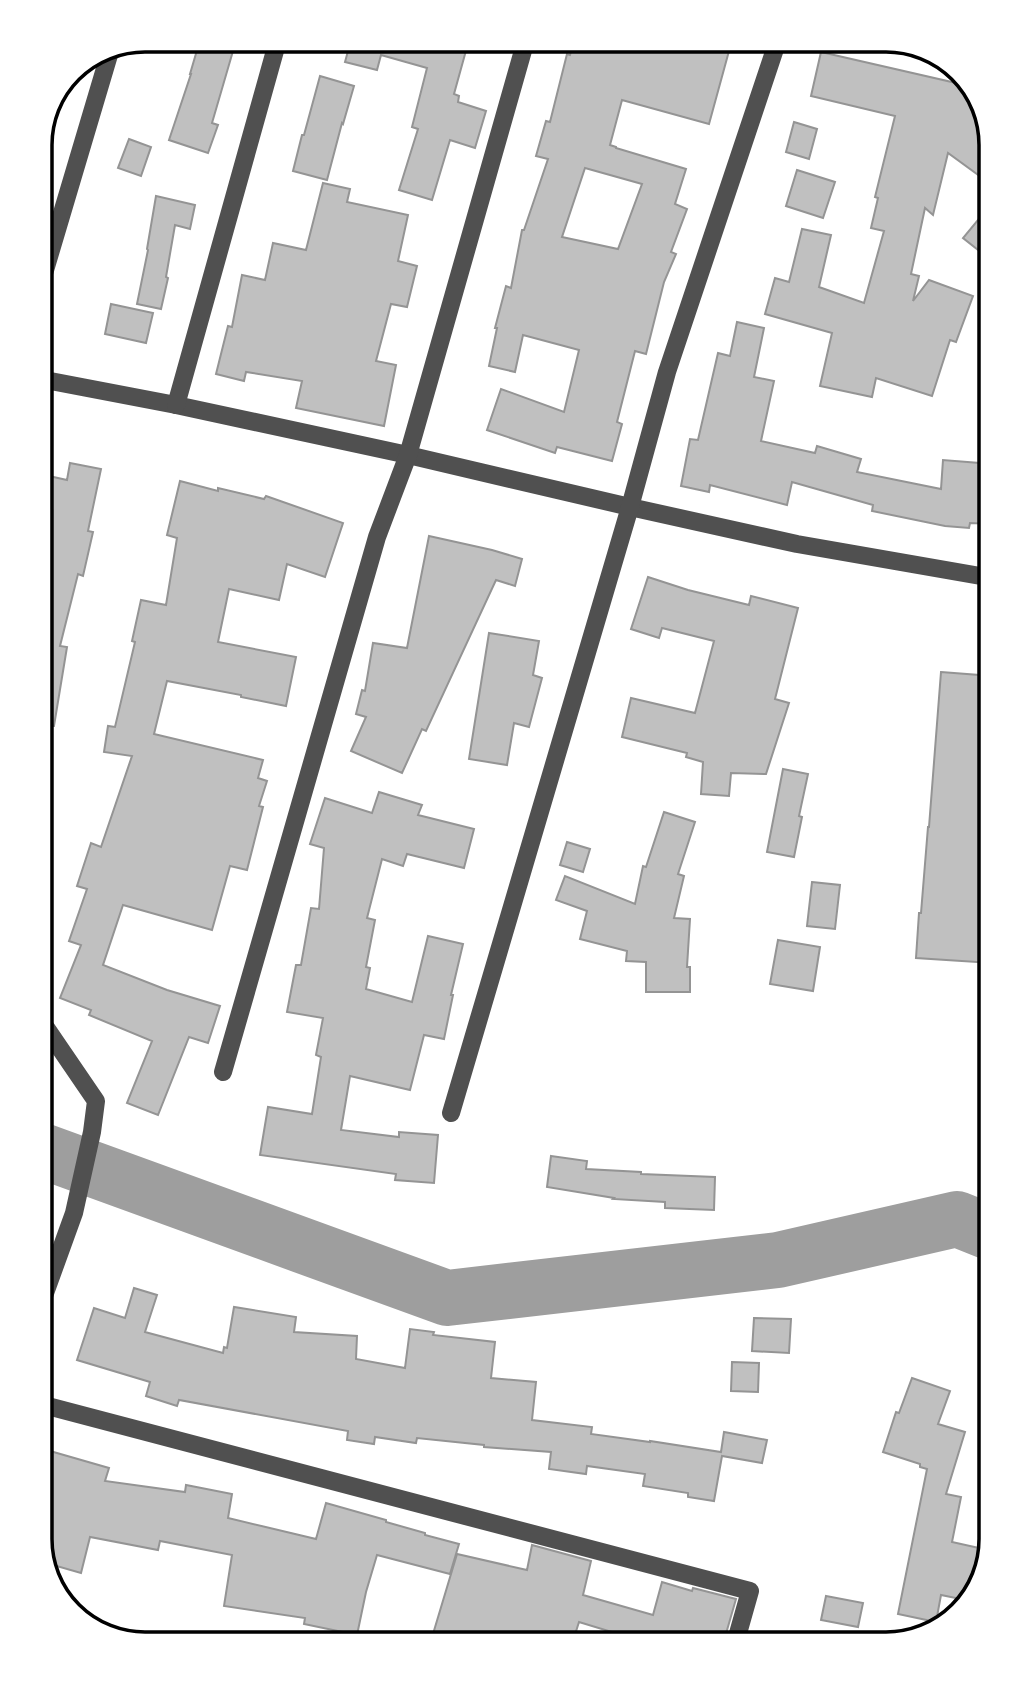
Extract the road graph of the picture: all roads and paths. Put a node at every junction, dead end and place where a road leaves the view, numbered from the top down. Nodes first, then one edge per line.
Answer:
1 (275, 52) edge
2 (522, 53) edge
3 (774, 53) edge
4 (107, 61) edge
5 (53, 244) edge
6 (53, 381) edge
7 (176, 405) junction
8 (408, 455) junction
9 (630, 507) junction
10 (979, 576) edge
11 (52, 1037) edge
12 (223, 1072) dead end
13 (451, 1113) dead end
14 (52, 1273) edge
15 (52, 1407) edge
16 (738, 1632) edge

1 - 7 street
2 - 8 street
3 - 9 street
4 - 5 street
6 - 7 street
7 - 8 street
8 - 9 street
8 - 12 street
9 - 10 street
9 - 13 street
11 - 14 street
15 - 16 street

